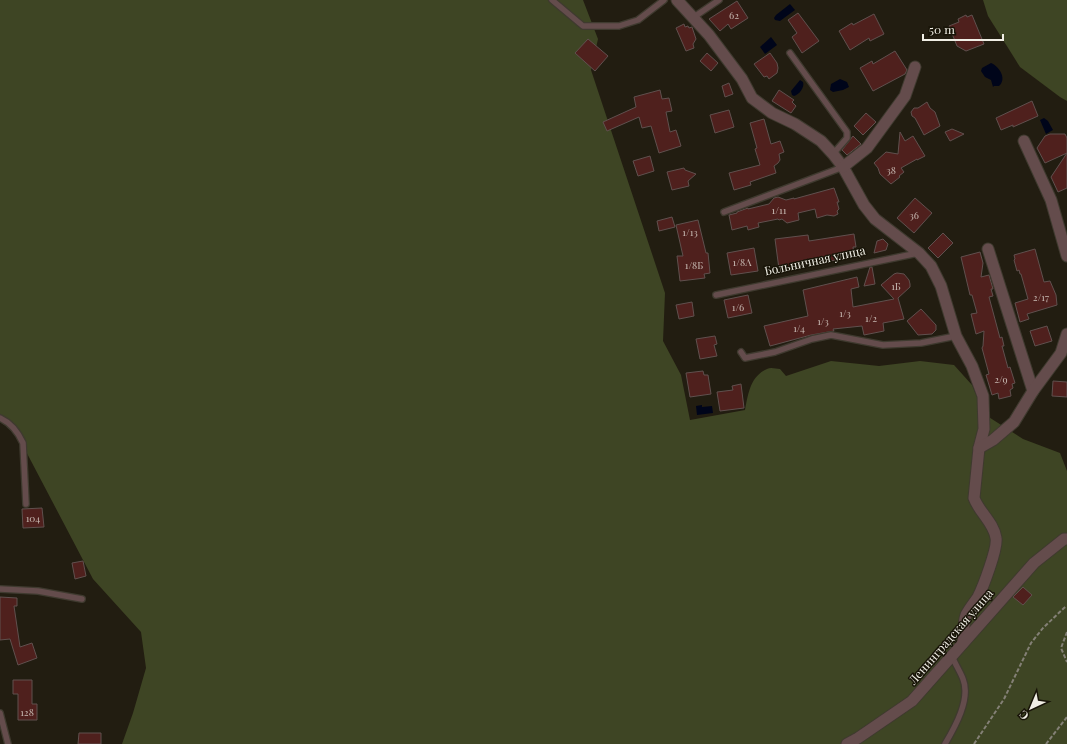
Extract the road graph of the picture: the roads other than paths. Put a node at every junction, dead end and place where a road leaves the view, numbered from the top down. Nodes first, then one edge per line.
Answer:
1 (552, 0) edge
2 (664, 0) edge
3 (677, 0) edge
4 (719, 0) edge
5 (694, 17) junction
6 (790, 53) dead end
7 (915, 67) dead end
8 (1024, 141) dead end
9 (833, 154) junction
10 (843, 167) junction
11 (724, 212) dead end
12 (988, 249) dead end
13 (919, 253) junction
14 (1067, 256) edge
15 (716, 295) dead end
16 (1067, 334) edge
17 (956, 336) junction
18 (741, 352) dead end
19 (1033, 391) junction
20 (0, 418) edge
21 (979, 448) junction
22 (26, 504) dead end
23 (1067, 539) edge
24 (0, 589) edge
25 (82, 599) dead end
26 (963, 643) junction
27 (952, 656) junction
28 (0, 713) edge
29 (8, 744) edge
30 (847, 744) edge
31 (945, 744) edge

1 - 2 lane
3 - 5 street
4 - 5 lane
5 - 9 street
6 - 9 lane
7 - 10 street
8 - 14 street
9 - 10 street
10 - 11 lane
10 - 13 street
12 - 19 street
13 - 15 lane, Больничная улица
13 - 17 street
16 - 19 street
17 - 18 lane
17 - 21 street
19 - 21 street
20 - 22 lane
21 - 26 street
23 - 26 street, Ленинградская улица
24 - 25 lane
26 - 27 street, Ленинградская улица
27 - 30 street, Ленинградская улица
27 - 31 lane
28 - 29 lane

